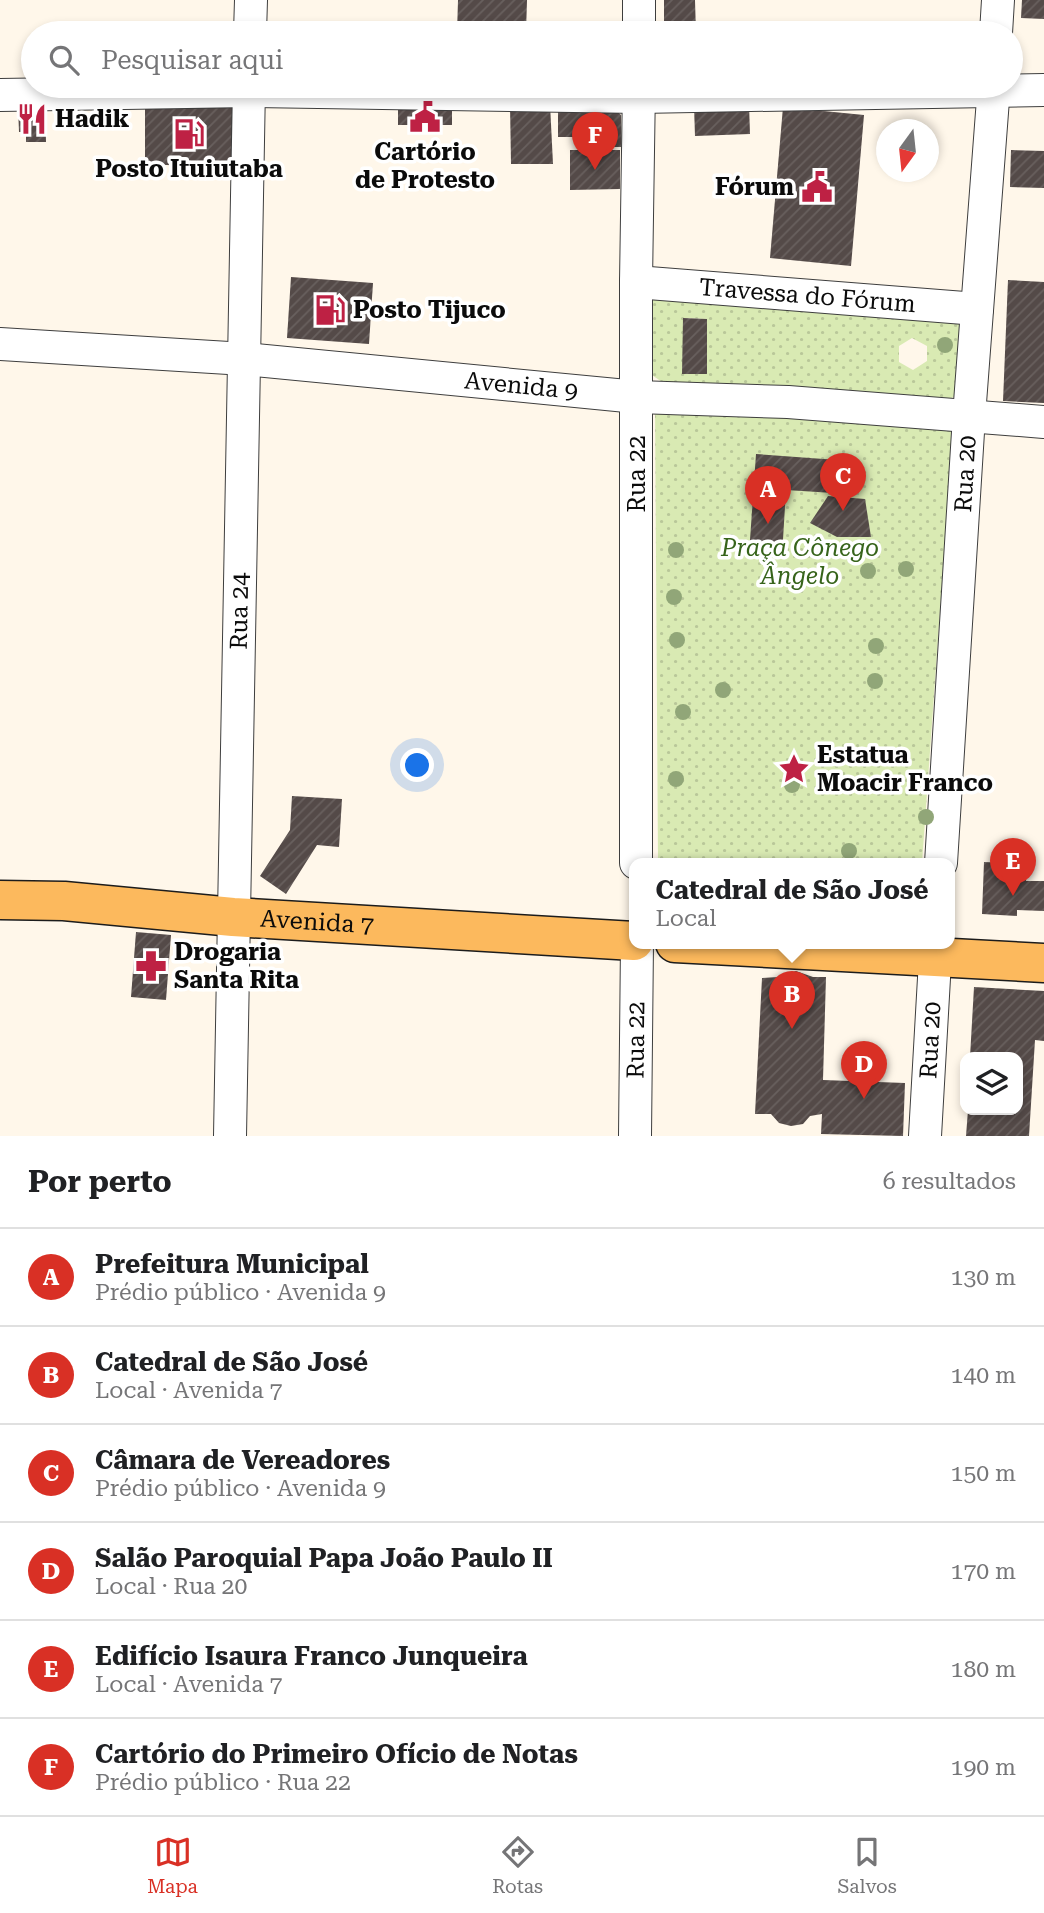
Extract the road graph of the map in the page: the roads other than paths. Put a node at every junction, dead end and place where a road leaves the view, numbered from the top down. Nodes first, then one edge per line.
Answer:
1 (251, 0) edge
2 (639, 0) edge
3 (998, 0) edge
4 (250, 21) edge
5 (639, 21) edge
6 (997, 21) edge
7 (1023, 89) edge
8 (1044, 90) edge
9 (21, 94) edge
10 (0, 95) edge
11 (249, 98) edge
12 (639, 98) edge
13 (993, 98) edge
14 (636, 282) junction
15 (977, 309) junction
16 (0, 344) edge
17 (245, 359) junction
18 (637, 397) junction
19 (969, 416) junction
20 (1044, 422) edge
21 (636, 858) edge
22 (941, 858) edge
23 (0, 900) edge
24 (233, 916) junction
25 (629, 942) edge
26 (636, 949) edge
27 (899, 949) edge
28 (936, 950) edge
29 (1044, 963) edge
30 (230, 1136) edge
31 (635, 1136) edge
32 (925, 1136) edge

1 - 4 street
2 - 5 street
3 - 6 street
7 - 8 street
9 - 10 street
11 - 17 street, Rua 24
12 - 14 street, Rua 22
13 - 15 street, Rua 20
14 - 15 street, Travessa do Fórum
14 - 18 street, Rua 22
15 - 19 street, Rua 20
16 - 17 street, Avenida 9
17 - 18 street, Avenida 9
17 - 24 street, Rua 24
18 - 19 street, Avenida 9
18 - 21 street, Rua 22
19 - 20 street, Avenida 9
19 - 22 street, Rua 20
23 - 24 main road, Avenida 7
24 - 25 main road, Avenida 7
24 - 30 street, Rua 24
26 - 31 street, Rua 22
27 - 28 main road
28 - 29 main road
28 - 32 street, Rua 20

